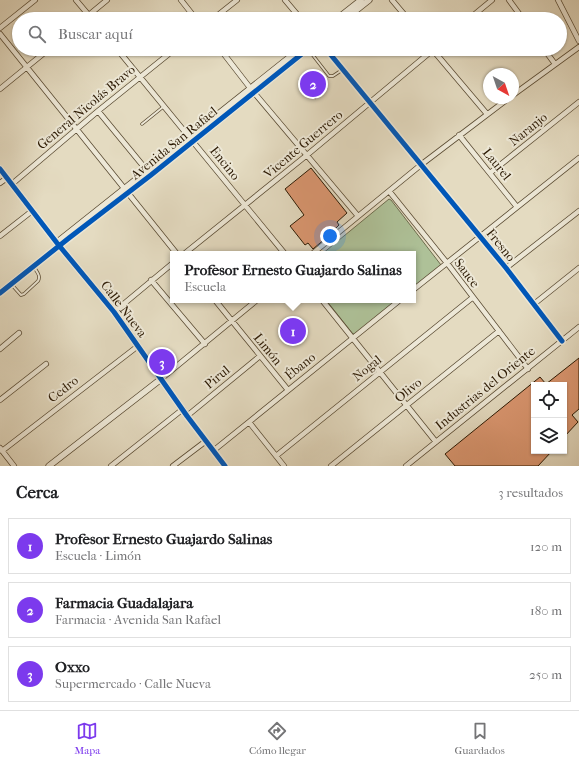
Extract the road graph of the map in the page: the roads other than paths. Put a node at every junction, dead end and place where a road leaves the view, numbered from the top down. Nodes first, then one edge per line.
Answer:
1 (35, 0) edge
2 (76, 0) edge
3 (107, 0) edge
4 (181, 0) edge
5 (237, 0) edge
6 (285, 0) edge
7 (361, 0) edge
8 (369, 0) edge
9 (392, 0) edge
10 (492, 0) edge
11 (509, 0) edge
12 (558, 0) edge
13 (20, 12) edge
14 (86, 12) edge
15 (95, 12) edge
16 (190, 12) edge
17 (222, 12) edge
18 (295, 12) edge
19 (346, 12) edge
20 (354, 12) edge
21 (402, 12) edge
22 (477, 12) edge
23 (517, 12) edge
24 (564, 12) edge
25 (12, 18) edge
26 (567, 18) edge
27 (0, 28) edge
28 (0, 34) edge
29 (579, 41) edge
30 (579, 47) edge
31 (12, 49) edge
32 (18, 56) edge
33 (40, 56) edge
34 (123, 56) edge
35 (166, 56) edge
36 (225, 56) edge
37 (292, 56) edge
38 (299, 56) edge
39 (313, 56) edge
40 (332, 56) edge
41 (425, 56) edge
42 (439, 56) edge
43 (549, 56) edge
44 (566, 56) edge
45 (567, 56) edge
46 (555, 64) junction
47 (27, 67) junction
48 (343, 69) junction
49 (140, 77) junction
50 (0, 89) edge
51 (252, 91) junction
52 (519, 91) edge
53 (371, 102) junction
54 (579, 102) edge
55 (501, 104) edge
56 (164, 106) junction
57 (98, 111) junction
58 (487, 114) junction
59 (142, 124) dead end
60 (77, 128) junction
61 (459, 135) junction
62 (192, 140) junction
63 (307, 155) junction
64 (579, 158) edge
65 (422, 164) junction
66 (0, 169) edge
67 (150, 173) junction
68 (490, 173) junction
69 (7, 178) junction
70 (0, 183) edge
71 (12, 184) junction
72 (127, 190) junction
73 (389, 191) junction
74 (246, 206) junction
75 (517, 207) junction
76 (32, 211) junction
77 (579, 212) edge
78 (358, 216) junction
79 (0, 236) edge
80 (479, 236) junction
81 (58, 244) junction
82 (176, 251) edge
83 (188, 251) edge
84 (283, 251) edge
85 (316, 251) edge
86 (447, 263) junction
87 (170, 265) edge
88 (33, 266) junction
89 (506, 268) junction
90 (579, 268) edge
91 (151, 280) junction
92 (11, 284) junction
93 (416, 288) edge
94 (0, 293) edge
95 (472, 298) junction
96 (170, 303) edge
97 (170, 303) edge
98 (217, 303) edge
99 (253, 303) edge
100 (324, 303) edge
101 (396, 303) edge
102 (534, 304) junction
103 (114, 312) junction
104 (232, 321) junction
105 (579, 327) edge
106 (499, 331) junction
107 (20, 333) dead end
108 (352, 338) junction
109 (562, 341) junction
110 (204, 344) junction
111 (138, 346) junction
112 (0, 349) edge
113 (260, 356) junction
114 (168, 360) dead end
115 (46, 364) dead end
116 (175, 368) junction
117 (528, 369) junction
118 (379, 372) junction
119 (161, 379) junction
120 (288, 390) junction
121 (0, 400) edge
122 (407, 406) junction
123 (183, 409) junction
124 (187, 416) junction
125 (249, 422) junction
126 (206, 441) junction
127 (436, 442) junction
128 (1, 449) edge
129 (213, 451) junction
130 (276, 456) junction
131 (14, 466) edge
132 (49, 466) edge
133 (111, 466) edge
134 (173, 466) edge
135 (225, 466) edge
136 (284, 466) edge
137 (331, 466) edge
138 (406, 466) edge

1 - 13 street
2 - 14 street
3 - 15 street
4 - 16 street
5 - 17 street
6 - 18 street
7 - 19 street
8 - 20 street
9 - 21 street
10 - 22 street
11 - 23 street
12 - 24 street
25 - 27 street
26 - 29 street
28 - 31 street
30 - 45 street
32 - 47 street
33 - 47 street
34 - 49 street, Encino
35 - 49 street, General Nicolás Bravo
36 - 51 street
37 - 51 street, Avenida San Rafael
38 - 51 street, Avenida San Rafael
39 - 48 lane
40 - 48 street, Fresno
41 - 53 street, Vicente Guerrero
42 - 58 street
43 - 46 street
44 - 46 street
46 - 52 street
47 - 50 street
47 - 60 street
48 - 53 street, Fresno
49 - 56 street, Encino
49 - 57 street, General Nicolás Bravo
51 - 62 street, Avenida San Rafael
51 - 63 street
53 - 63 street, Vicente Guerrero
53 - 65 street, Fresno
54 - 68 street, Naranjo
55 - 58 street
56 - 59 lane
56 - 62 street, Encino
57 - 60 street, General Nicolás Bravo
57 - 67 street
58 - 61 street
60 - 71 street, General Nicolás Bravo
60 - 72 street
61 - 65 street
61 - 68 street, Laurel
62 - 67 street, Avenida San Rafael
62 - 74 street, Encino
63 - 74 street, Vicente Guerrero
63 - 78 street
64 - 75 street
65 - 73 street
65 - 80 street, Fresno
66 - 69 street, Calle Nueva
67 - 72 street, Avenida San Rafael
68 - 75 street, Laurel
69 - 70 street
69 - 71 street, Calle Nueva
71 - 76 street, Calle Nueva
72 - 81 street, Avenida San Rafael
72 - 82 street
73 - 78 street
73 - 86 street, Sauce
74 - 83 street, Vicente Guerrero
74 - 84 street, Encino
75 - 80 street
76 - 79 street
76 - 81 street, Calle Nueva
77 - 89 street
78 - 85 street
80 - 86 street
80 - 89 street, Fresno
81 - 88 street, Avenida San Rafael
81 - 103 street, Calle Nueva
86 - 93 street
86 - 95 street, Sauce
87 - 91 street
88 - 92 street, Avenida San Rafael
88 - 92 lane
89 - 102 street, Fresno
90 - 102 street
91 - 97 street
91 - 103 street
92 - 94 street, Avenida San Rafael
95 - 106 street, Sauce
95 - 118 street, Nogal
96 - 110 street
98 - 104 street, Limón
99 - 104 street
100 - 108 street
101 - 108 street, Ébano
102 - 109 street, Fresno
103 - 111 street, Calle Nueva
104 - 110 street
104 - 113 street, Limón
105 - 109 street, Industrias del Oriente
106 - 117 street, Sauce
106 - 122 street, Olivo
107 - 112 street
108 - 118 street
108 - 120 street, Ébano
109 - 117 street, Industrias del Oriente
110 - 116 street
111 - 119 street, Calle Nueva
111 - 128 street, Cedro
113 - 120 street, Limón
113 - 124 street, Pirul
114 - 116 lane
115 - 121 street
116 - 119 street
117 - 127 street, Industrias del Oriente
118 - 122 street
118 - 130 street, Nogal
119 - 123 street, Calle Nueva
119 - 132 street
120 - 125 street, Ébano
122 - 127 street
122 - 137 street, Olivo
123 - 124 street, Calle Nueva
123 - 133 street
124 - 126 street, Calle Nueva
125 - 129 street, Ébano
125 - 130 street
126 - 129 street, Calle Nueva
126 - 134 street
127 - 138 street, Industrias del Oriente
128 - 131 street
129 - 135 street, Calle Nueva
130 - 136 street

